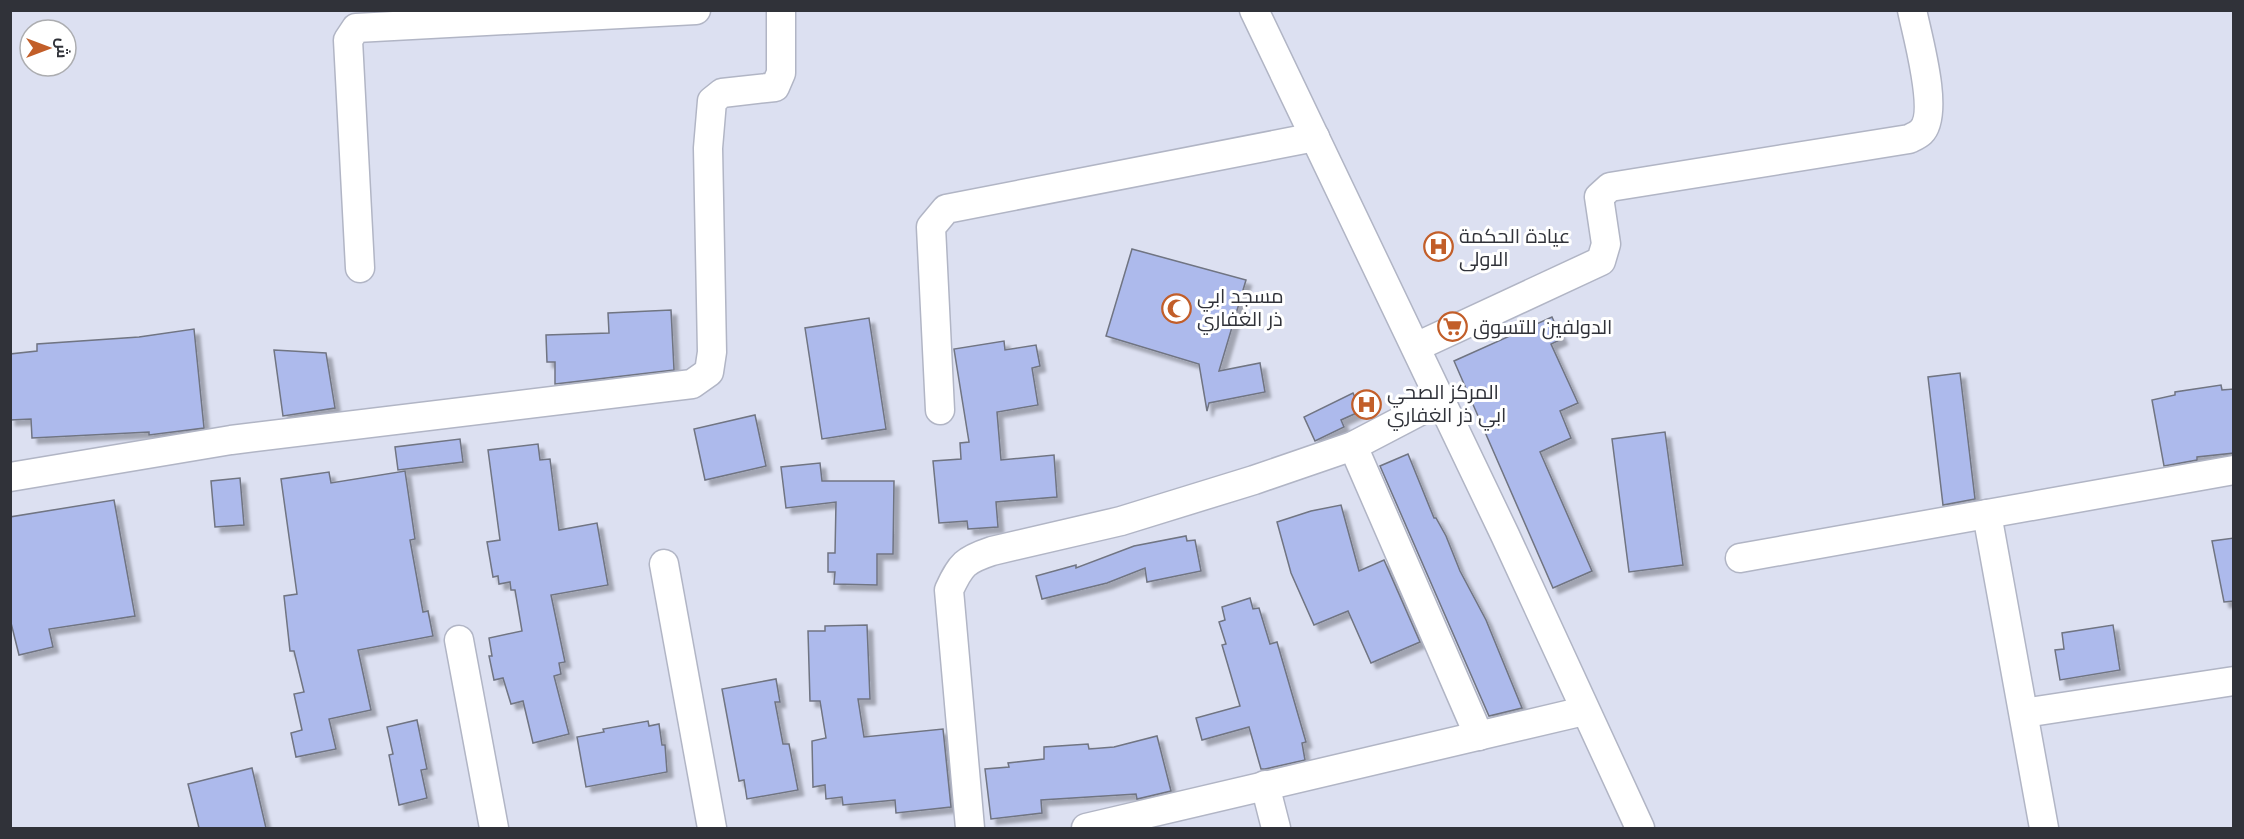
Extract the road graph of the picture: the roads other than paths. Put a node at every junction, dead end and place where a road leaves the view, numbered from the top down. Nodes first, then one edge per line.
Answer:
1 (696, 10) edge
2 (781, 10) edge
3 (1254, 10) edge
4 (1912, 10) edge
5 (487, 16) edge
6 (1315, 137) junction
7 (360, 268) dead end
8 (1416, 347) junction
9 (1441, 400) junction
10 (940, 410) dead end
11 (1353, 446) junction
12 (2234, 470) edge
13 (10, 477) edge
14 (1987, 514) junction
15 (1740, 558) dead end
16 (664, 564) dead end
17 (459, 640) dead end
18 (2234, 681) edge
19 (1584, 711) junction
20 (2024, 713) junction
21 (1479, 736) junction
22 (1265, 785) junction
23 (494, 828) edge
24 (712, 828) edge
25 (970, 828) edge
26 (1086, 828) edge
27 (1276, 828) edge
28 (1640, 828) edge
29 (2044, 828) edge

1 - 5 street
2 - 13 street
3 - 6 street
4 - 8 street
5 - 7 street
6 - 8 street
6 - 10 street
8 - 9 street
9 - 11 street
9 - 19 street
11 - 21 street
11 - 25 street
12 - 14 street
14 - 15 street
14 - 20 street
16 - 24 street
17 - 23 street
18 - 20 street
19 - 21 street
19 - 28 street
20 - 29 street
21 - 22 street
22 - 26 street
22 - 27 street

